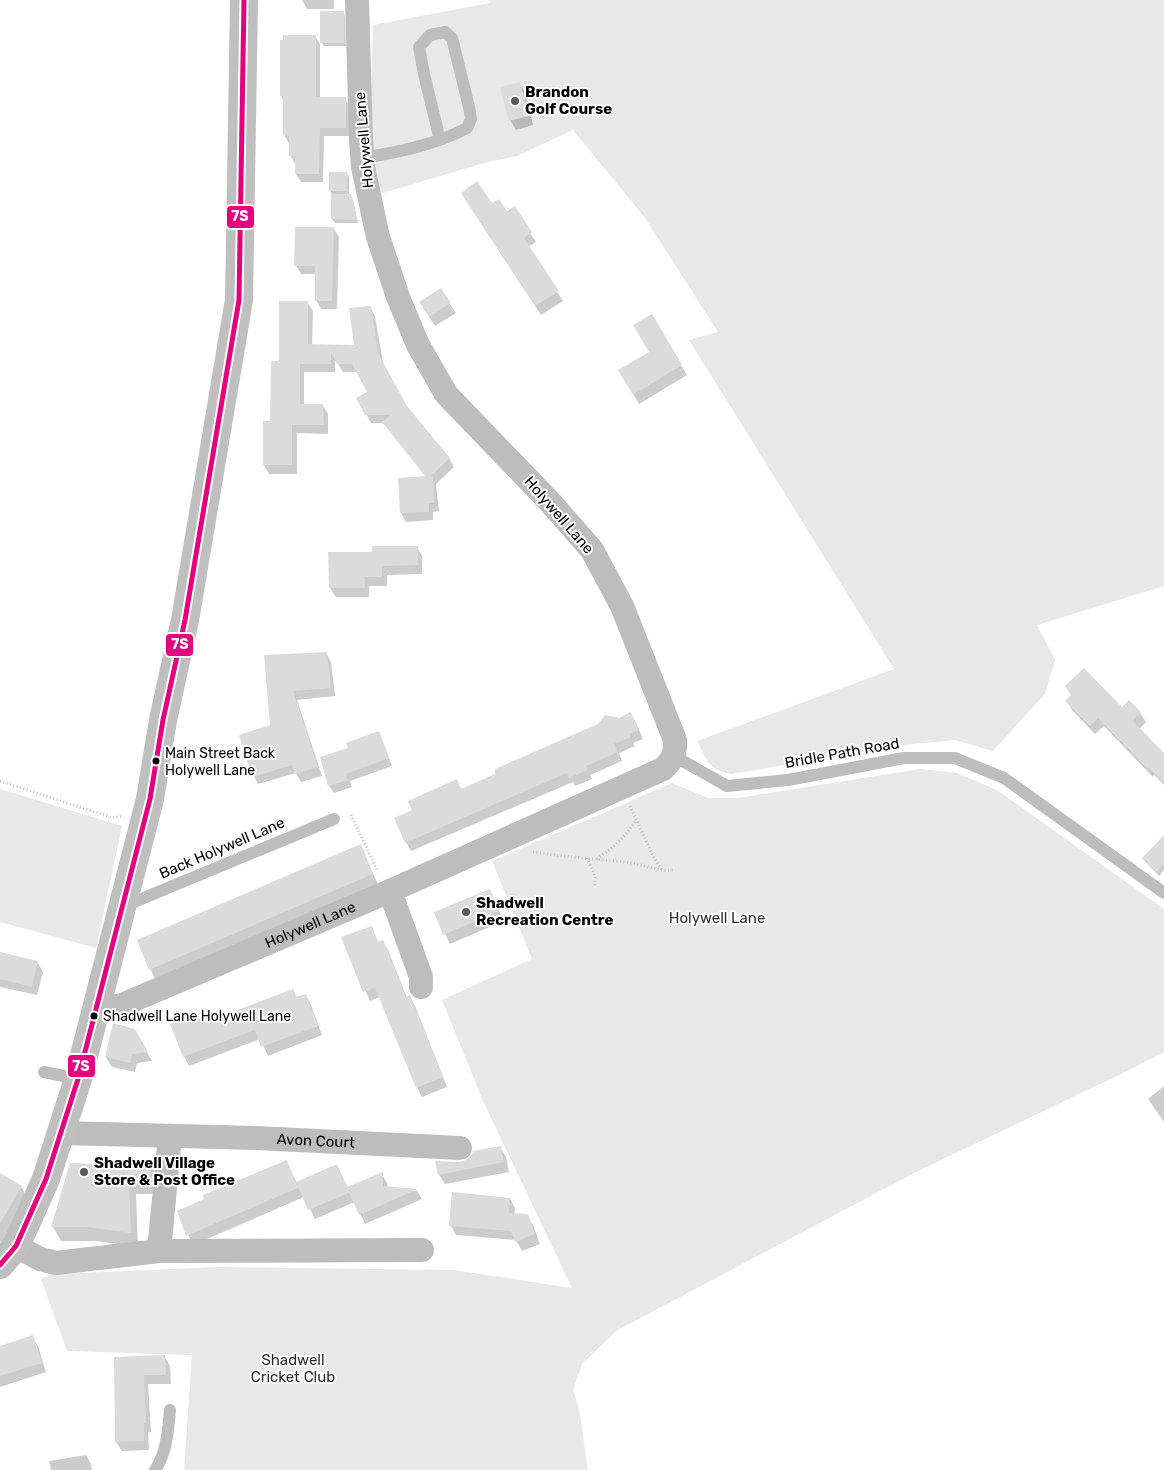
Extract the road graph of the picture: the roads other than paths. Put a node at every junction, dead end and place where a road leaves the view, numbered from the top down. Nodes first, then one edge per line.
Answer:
1 (244, 0) edge
2 (357, 0) edge
3 (440, 140) junction
4 (363, 158) junction
5 (674, 756) junction
6 (334, 819) road end
7 (389, 892) junction
8 (1164, 893) edge
9 (122, 907) junction
10 (421, 987) dead end
11 (96, 1009) junction
12 (44, 1072) dead end
13 (78, 1079) junction
14 (61, 1132) junction
15 (170, 1136) junction
16 (460, 1148) dead end
17 (422, 1250) dead end
18 (159, 1251) junction
19 (8, 1256) edge
20 (170, 1410) dead end
21 (155, 1470) edge

1 - 9 street
2 - 4 street, Holywell Lane
3 - 3 lane
3 - 4 lane
4 - 5 street, Holywell Lane
5 - 7 street, Holywell Lane
5 - 8 lane, Bridle Path Road
6 - 9 lane, Back Holywell Lane
7 - 10 street
7 - 11 street, Holywell Lane
9 - 11 street
11 - 13 street
12 - 13 lane
13 - 14 street
14 - 15 street, Avon Court
14 - 19 street
15 - 16 street, Avon Court
15 - 18 street
17 - 18 street
18 - 19 street
20 - 21 lane

